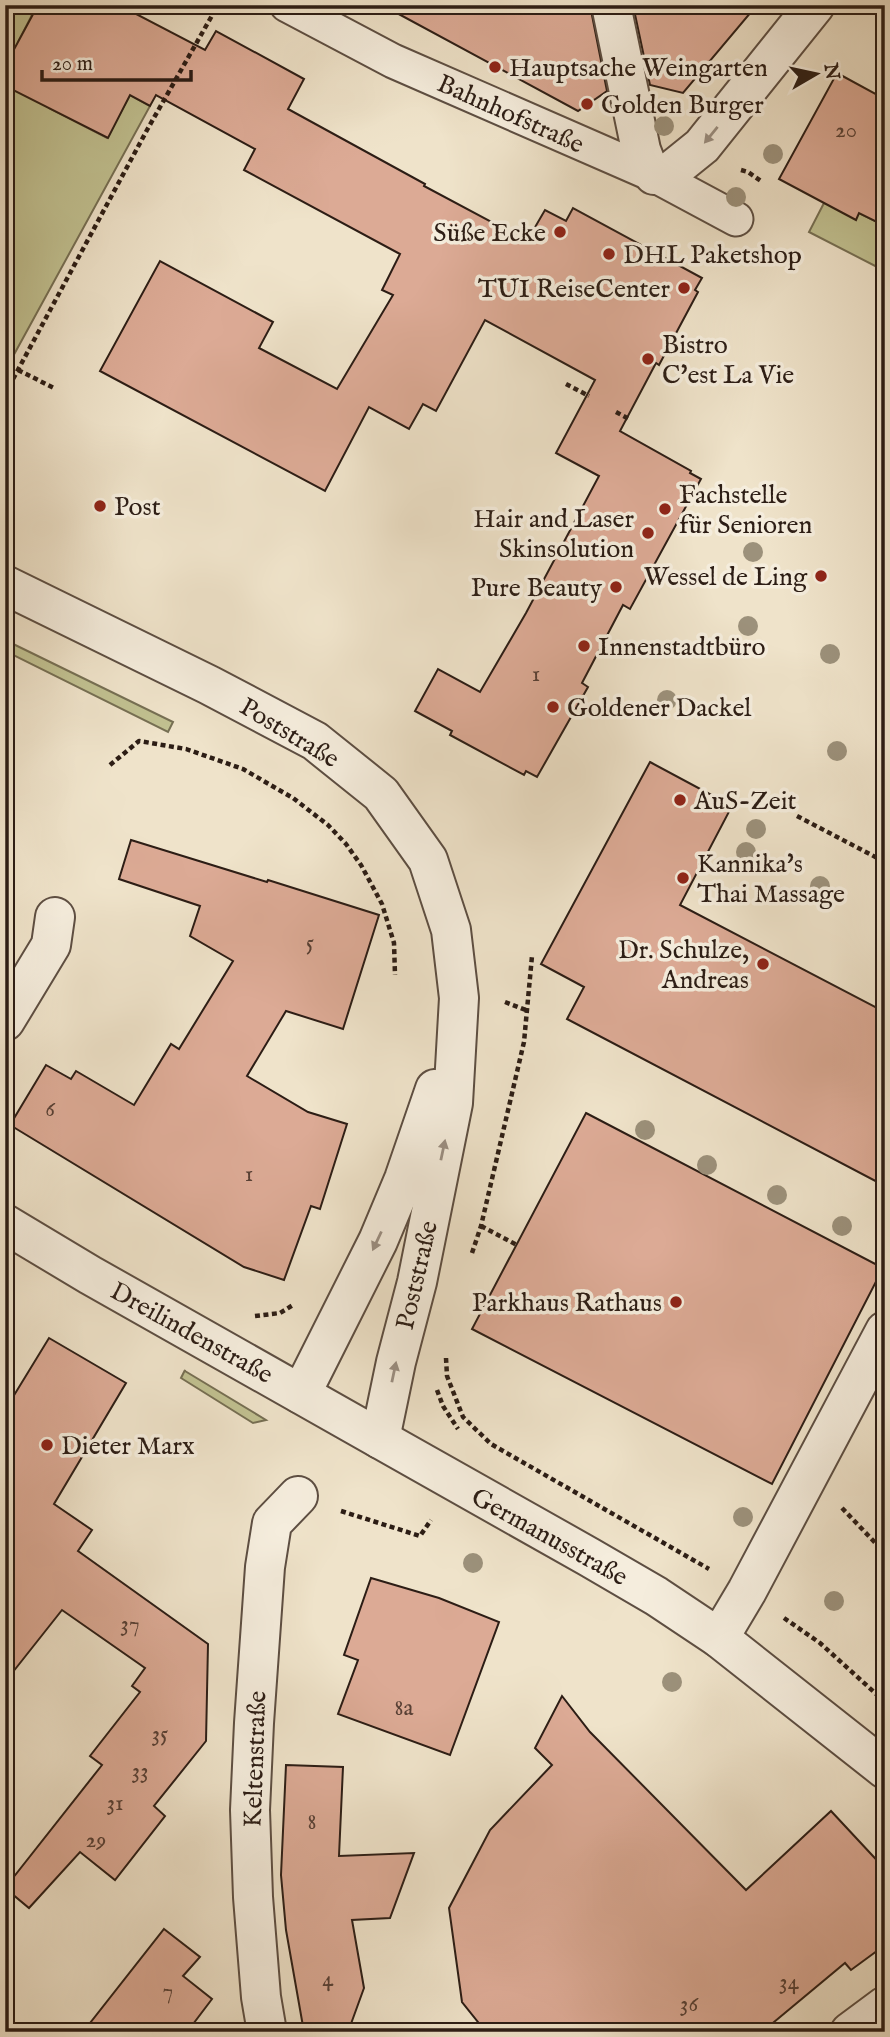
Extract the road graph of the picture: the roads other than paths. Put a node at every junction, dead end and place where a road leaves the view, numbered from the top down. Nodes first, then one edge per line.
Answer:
1 (288, 5) edge
2 (611, 5) edge
3 (815, 5) edge
4 (653, 175) junction
5 (736, 219) dead end
6 (5, 585) edge
7 (55, 917) dead end
8 (5, 1021) edge
9 (456, 1028) junction
10 (5, 1224) edge
11 (885, 1331) edge
12 (302, 1394) junction
13 (380, 1438) junction
14 (298, 1496) dead end
15 (719, 1637) junction
16 (885, 1769) edge
17 (885, 2006) edge
18 (267, 2032) edge
19 (850, 2032) edge

1 - 4 street, Bahnhofstraße
2 - 4 street
3 -> 4 street
4 - 5 street, Bahnhofstraße
6 - 9 street, Poststraße
7 - 8 street
9 -> 12 street, Poststraße
13 -> 9 street, Poststraße
10 - 12 street, Dreilindenstraße
11 - 15 street
12 - 13 street, Dreilindenstraße
13 - 15 street, Germanusstraße
14 - 18 street, Keltenstraße
15 - 16 street, Germanusstraße
17 - 19 street

